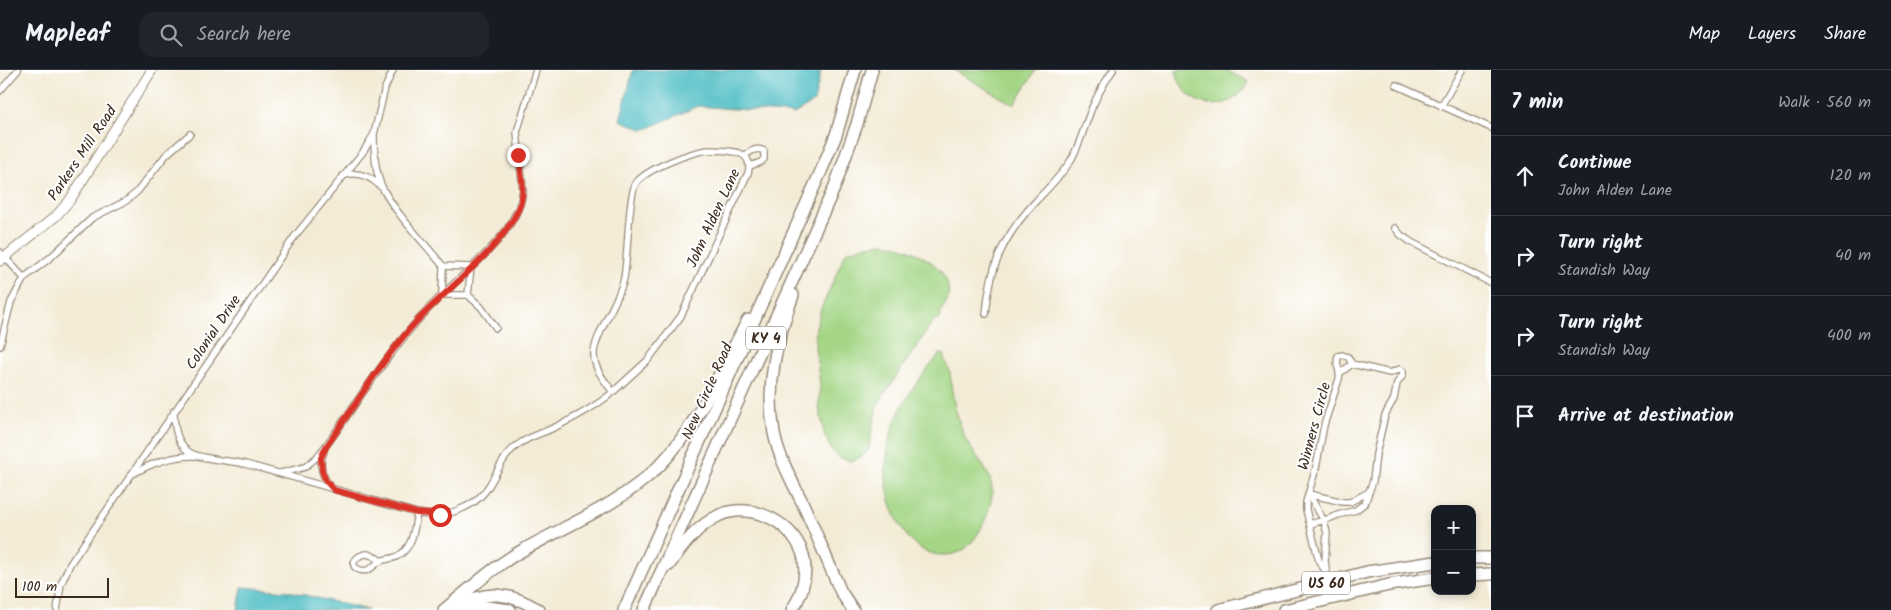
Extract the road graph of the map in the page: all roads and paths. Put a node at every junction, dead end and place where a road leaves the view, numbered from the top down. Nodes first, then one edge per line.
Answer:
1 (18, 70) edge
2 (152, 70) edge
3 (393, 70) edge
4 (536, 70) edge
5 (855, 70) edge
6 (872, 70) edge
7 (1114, 70) edge
8 (1462, 70) edge
9 (1396, 85) dead end
10 (0, 91) edge
11 (1441, 106) junction
12 (1491, 128) edge
13 (190, 134) dead end
14 (374, 134) junction
15 (745, 156) junction
16 (750, 166) junction
17 (343, 176) junction
18 (383, 189) junction
19 (816, 226) junction
20 (1395, 228) dead end
21 (786, 253) junction
22 (1, 257) edge
23 (443, 266) junction
24 (471, 267) junction
25 (24, 278) junction
26 (1491, 283) edge
27 (442, 295) junction
28 (468, 296) junction
29 (986, 314) dead end
30 (496, 328) dead end
31 (0, 346) edge
32 (1352, 364) junction
33 (1340, 373) junction
34 (1390, 373) junction
35 (1396, 382) junction
36 (614, 392) junction
37 (174, 411) junction
38 (326, 447) junction
39 (202, 456) junction
40 (274, 473) junction
41 (128, 478) junction
42 (334, 490) junction
43 (1369, 492) junction
44 (1309, 494) junction
45 (417, 513) junction
46 (1324, 521) junction
47 (1310, 524) junction
48 (1476, 558) edge
49 (1491, 558) edge
50 (381, 561) dead end
51 (1431, 563) edge
52 (1491, 574) edge
53 (1476, 575) edge
54 (1327, 577) junction
55 (1431, 579) edge
56 (841, 592) junction
57 (1330, 598) junction
58 (646, 606) edge
59 (57, 610) edge
60 (444, 610) edge
61 (454, 610) edge
62 (469, 610) edge
63 (510, 610) edge
64 (539, 610) edge
65 (624, 610) edge
66 (792, 610) edge
67 (847, 610) edge
68 (853, 610) edge
69 (1218, 610) edge
70 (1284, 610) edge

1 - 10 street
2 - 22 main road, Parkers Mill Road
3 - 14 street, Colonial Drive
4 - 24 street
5 - 21 highway, New Circle Road / KY 4
6 - 19 highway, KY 4
7 - 29 street
8 - 11 street
9 - 11 street
11 - 12 street
13 - 25 street
14 - 17 street, Colonial Drive
14 - 18 street
15 - 16 street, John Alden Lane
15 - 16 street
15 - 36 street, John Alden Lane
16 - 36 street, John Alden Lane
17 - 18 street
17 - 37 street, Colonial Drive
18 - 23 street
19 - 56 highway
19 - 58 highway, KY 4
20 - 26 street
21 - 60 highway
21 - 65 highway, New Circle Road / KY 4
22 - 25 street
23 - 24 street
23 - 27 street
24 - 27 street
24 - 28 street
25 - 31 street
27 - 28 street
27 - 38 street
28 - 30 street
32 - 33 street
32 - 33 street, Winners Circle
32 - 34 street, Winners Circle
33 - 44 street, Winners Circle
34 - 35 street
34 - 35 street, Winners Circle
35 - 43 street, Winners Circle
36 - 45 street, John Alden Lane
37 - 39 street, John Alden Lane
37 - 41 street, Colonial Drive
38 - 40 street
38 - 42 street
39 - 40 street, John Alden Lane
39 - 41 street, John Alden Lane
40 - 42 street, John Alden Lane
41 - 59 street, Colonial Drive
42 - 45 street, John Alden Lane
43 - 44 street, Winners Circle
43 - 46 street, Winners Circle
44 - 46 street, Winners Circle
44 - 47 street, Winners Circle
45 - 50 street
46 - 47 street, Winners Circle
46 - 54 street, Winners Circle
47 - 54 street, Winners Circle
48 - 49 highway
51 - 54 highway, US 60
52 - 53 highway
54 - 57 street, Winners Circle
54 - 69 highway, US 60
55 - 57 highway, US 60
56 - 67 highway
56 - 68 highway
57 - 70 highway, US 60
58 - 66 highway
61 - 64 highway
62 - 63 highway

